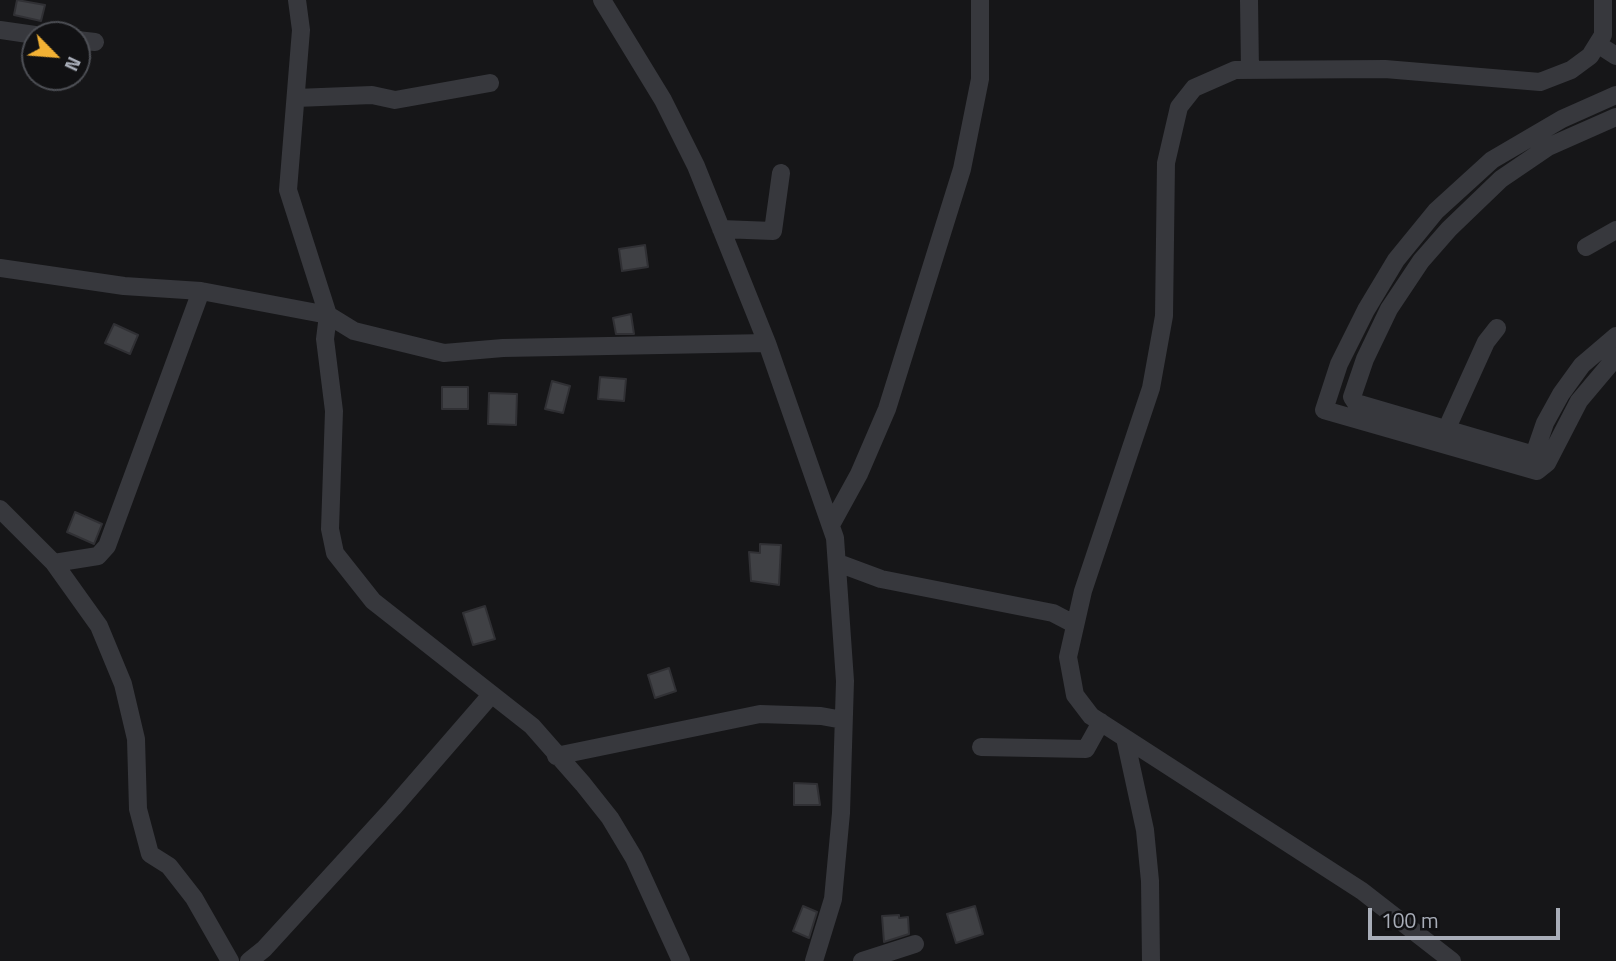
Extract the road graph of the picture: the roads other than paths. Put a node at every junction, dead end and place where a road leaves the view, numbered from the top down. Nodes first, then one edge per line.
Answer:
1 (297, 0) edge
2 (602, 0) edge
3 (980, 0) edge
4 (1249, 0) edge
5 (1603, 0) edge
6 (0, 30) edge
7 (21, 33) edge
8 (1599, 44) junction
9 (1616, 57) edge
10 (1250, 70) junction
11 (490, 83) dead end
12 (1616, 95) edge
13 (296, 98) junction
14 (1616, 117) edge
15 (781, 173) dead end
16 (1462, 186) junction
17 (1475, 205) junction
18 (721, 229) junction
19 (1616, 230) edge
20 (1587, 247) dead end
21 (0, 268) edge
22 (1424, 270) dead end
23 (201, 291) junction
24 (328, 315) junction
25 (1497, 328) dead end
26 (1616, 336) edge
27 (767, 343) junction
28 (1616, 356) edge
29 (1447, 428) junction
30 (0, 509) edge
31 (831, 525) junction
32 (54, 563) junction
33 (838, 563) junction
34 (1074, 624) junction
35 (491, 695) junction
36 (843, 720) junction
37 (1101, 722) junction
38 (1125, 738) junction
39 (981, 747) dead end
40 (556, 756) junction
41 (915, 944) dead end
42 (230, 961) edge
43 (248, 961) edge
44 (681, 961) edge
45 (814, 961) edge
46 (862, 961) edge
47 (1150, 961) edge
48 (1452, 961) edge

1 - 13 street
2 - 18 street
3 - 31 street
4 - 10 street
5 - 8 street
6 - 7 street
8 - 9 street
8 - 10 street
10 - 34 street
11 - 13 street
12 - 16 street
13 - 24 street
14 - 17 street
15 - 18 street
16 - 17 street
16 - 28 street
17 - 22 street
17 - 29 street
18 - 27 street
19 - 20 street
21 - 23 street
23 - 24 street
23 - 32 street
24 - 27 street
24 - 35 street
25 - 29 street
26 - 29 street
27 - 31 street
30 - 32 street
31 - 33 street
32 - 42 street
33 - 34 street
33 - 36 street
34 - 37 street
35 - 40 street
35 - 43 street
36 - 40 street
36 - 45 street
37 - 38 street
37 - 39 street
38 - 47 street
38 - 48 street
40 - 44 street
41 - 46 street

